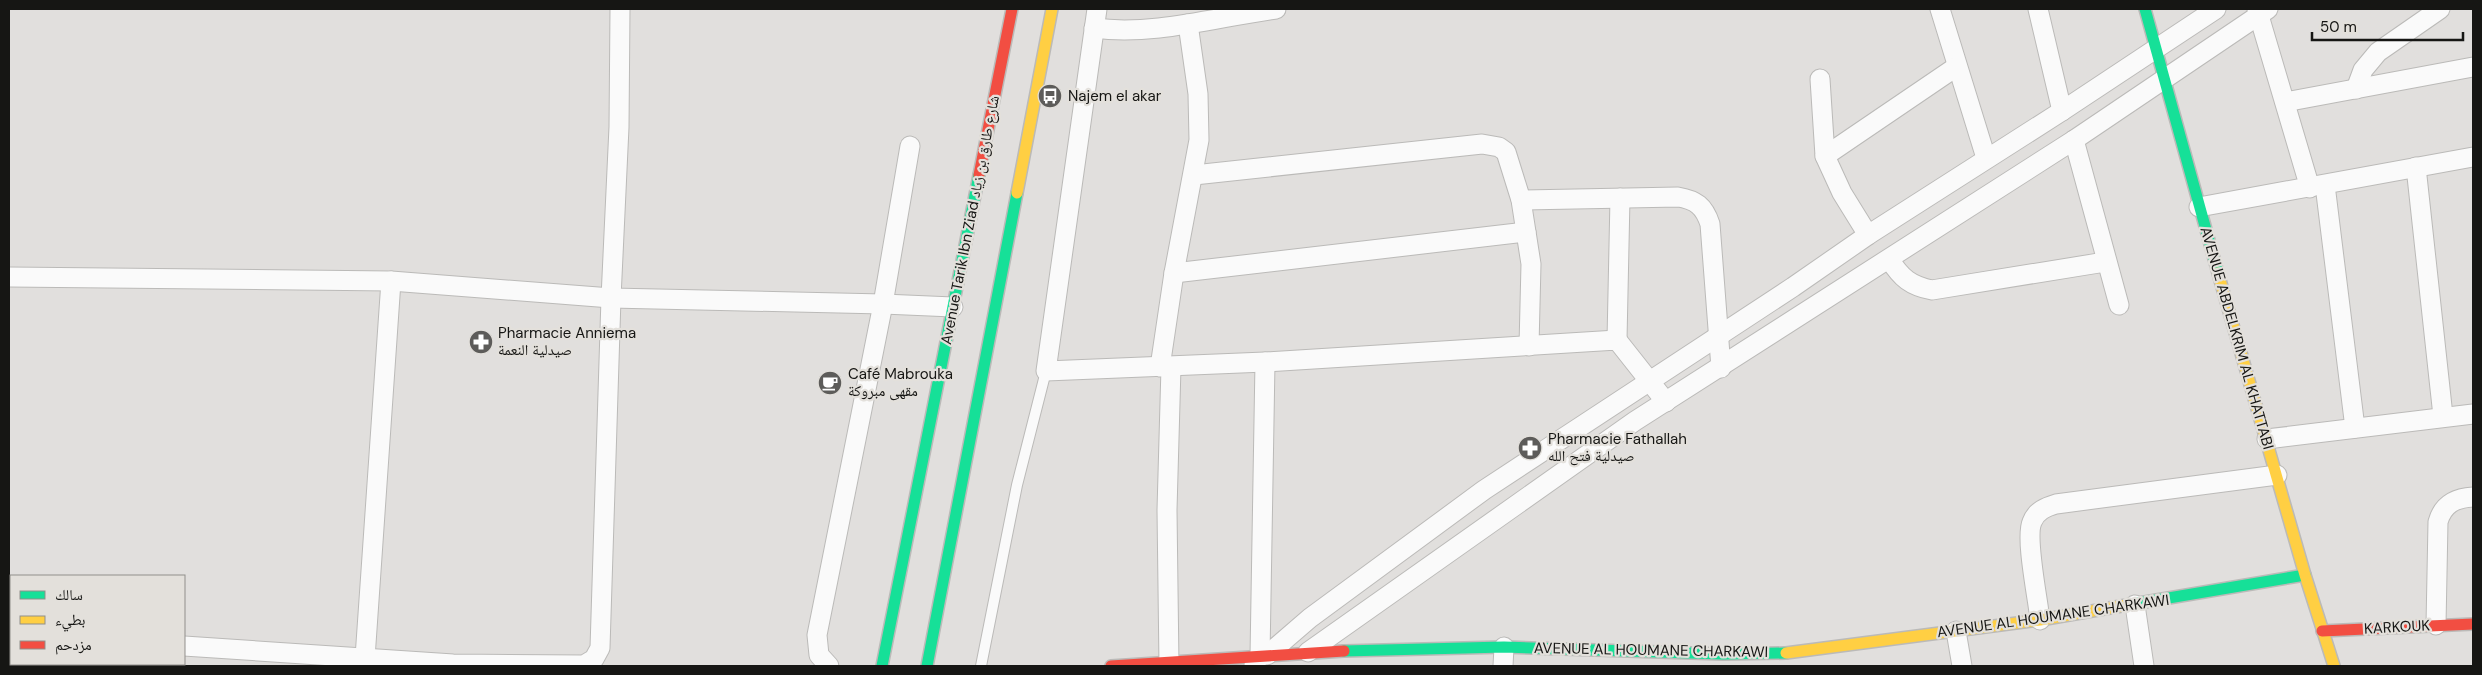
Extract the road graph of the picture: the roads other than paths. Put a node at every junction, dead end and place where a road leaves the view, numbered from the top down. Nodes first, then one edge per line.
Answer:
1 (620, 9) edge
2 (1012, 9) edge
3 (1052, 9) edge
4 (1097, 9) edge
5 (1276, 9) edge
6 (1940, 9) edge
7 (2038, 9) edge
8 (2145, 9) edge
9 (2216, 9) edge
10 (2440, 9) edge
11 (2261, 11) edge
12 (1188, 24) junction
13 (1094, 28) junction
14 (2157, 48) junction
15 (1956, 67) junction
16 (2473, 67) edge
17 (1820, 79) dead end
18 (2165, 80) junction
19 (2356, 89) junction
20 (2285, 102) junction
21 (2062, 111) junction
22 (2074, 140) junction
23 (910, 146) dead end
24 (1825, 156) junction
25 (2473, 157) edge
26 (1986, 158) junction
27 (2416, 167) junction
28 (1194, 175) junction
29 (2318, 186) junction
30 (1620, 198) junction
31 (1521, 200) junction
32 (2199, 207) junction
33 (1526, 232) junction
34 (1868, 235) junction
35 (1890, 260) junction
36 (2105, 262) junction
37 (1174, 273) junction
38 (9, 277) edge
39 (391, 281) junction
40 (611, 298) junction
41 (884, 304) junction
42 (2119, 305) dead end
43 (953, 308) junction
44 (1718, 337) junction
45 (1618, 340) junction
46 (1529, 346) junction
47 (1265, 362) junction
48 (1165, 367) junction
49 (1721, 368) junction
50 (1046, 371) junction
51 (1649, 380) junction
52 (1666, 402) junction
53 (2473, 414) edge
54 (2444, 416) junction
55 (2356, 428) junction
56 (2268, 439) junction
57 (2277, 474) junction
58 (2473, 497) edge
59 (2305, 575) junction
60 (2135, 605) junction
61 (2040, 620) junction
62 (2473, 624) edge
63 (2436, 625) junction
64 (1956, 630) junction
65 (2322, 631) junction
66 (185, 646) edge
67 (1504, 647) junction
68 (925, 657) edge
69 (1294, 657) edge
70 (364, 658) junction
71 (1260, 659) edge
72 (1723, 660) edge
73 (338, 661) edge
74 (1170, 664) edge
75 (829, 666) edge
76 (882, 666) edge
77 (981, 666) edge
78 (1111, 666) edge
79 (1503, 666) edge
80 (1962, 666) edge
81 (2144, 666) edge
82 (2334, 666) edge

1 - 40 street
2 - 43 main road, Avenue Tarik Ibn Ziad شارع طارق بن زياد
3 - 68 main road
4 - 13 street
5 - 12 street
6 - 15 street
7 - 21 street
8 - 14 main road, AVENUE ABDELKRIM AL KHATTABI
9 - 14 street
10 - 19 street
11 - 18 street
11 - 20 street
12 - 13 street
12 - 28 street
13 - 50 street
14 - 18 main road, AVENUE ABDELKRIM AL KHATTABI
14 - 21 street
15 - 24 street
15 - 26 street
16 - 19 street
17 - 24 street
18 - 22 street
18 - 32 main road, AVENUE ABDELKRIM AL KHATTABI
19 - 20 street
20 - 29 street
21 - 26 street
22 - 35 street
22 - 36 street
23 - 41 street
24 - 34 street
25 - 27 street
26 - 34 street
27 - 29 street
27 - 54 street
28 - 31 street
28 - 37 street
29 - 32 street
29 - 55 street
30 - 31 street
30 - 44 street
30 - 45 street
31 - 33 street
32 - 56 main road, AVENUE ABDELKRIM AL KHATTABI
33 - 37 street
33 - 46 street
34 - 44 street
35 - 36 street
35 - 49 street
36 - 42 street
37 - 48 street
38 - 39 street
39 - 40 street
39 - 70 street
40 - 41 street
40 - 70 street
41 - 43 street
41 - 75 street
43 - 76 main road, Avenue Tarik Ibn Ziad شارع طارق بن زياد
44 - 49 street
44 - 51 street
45 - 46 street
45 - 51 street
46 - 47 street
47 - 48 street
47 - 71 street
48 - 50 street
48 - 74 street
49 - 52 street
50 - 77 lane
51 - 52 street
51 - 71 street
52 - 69 street
53 - 54 street
54 - 55 street
55 - 56 street
56 - 57 main road, AVENUE ABDELKRIM AL KHATTABI
57 - 59 main road, AVENUE ABDELKRIM AL KHATTABI
57 - 61 street
58 - 63 street
59 - 60 main road, AVENUE AL HOUMANE CHARKAWI
59 - 65 main road, AVENUE ABDELKRIM AL KHATTABI
60 - 61 main road, AVENUE AL HOUMANE CHARKAWI
60 - 81 street
61 - 64 main road, AVENUE AL HOUMANE CHARKAWI
62 - 63 main road, KARKOUK
63 - 65 main road, KARKOUK
64 - 72 main road, AVENUE AL HOUMANE CHARKAWI
64 - 80 street
65 - 82 main road, AVENUE ABDELKRIM AL KHATTABI
66 - 73 street
67 - 69 main road, AVENUE AL HOUMANE CHARKAWI
67 - 72 main road, AVENUE AL HOUMANE CHARKAWI
67 - 79 street
69 - 71 main road, AVENUE AL HOUMANE CHARKAWI
70 - 73 street
71 - 74 main road, AVENUE AL HOUMANE CHARKAWI
74 - 78 main road, AVENUE AL HOUMANE CHARKAWI

